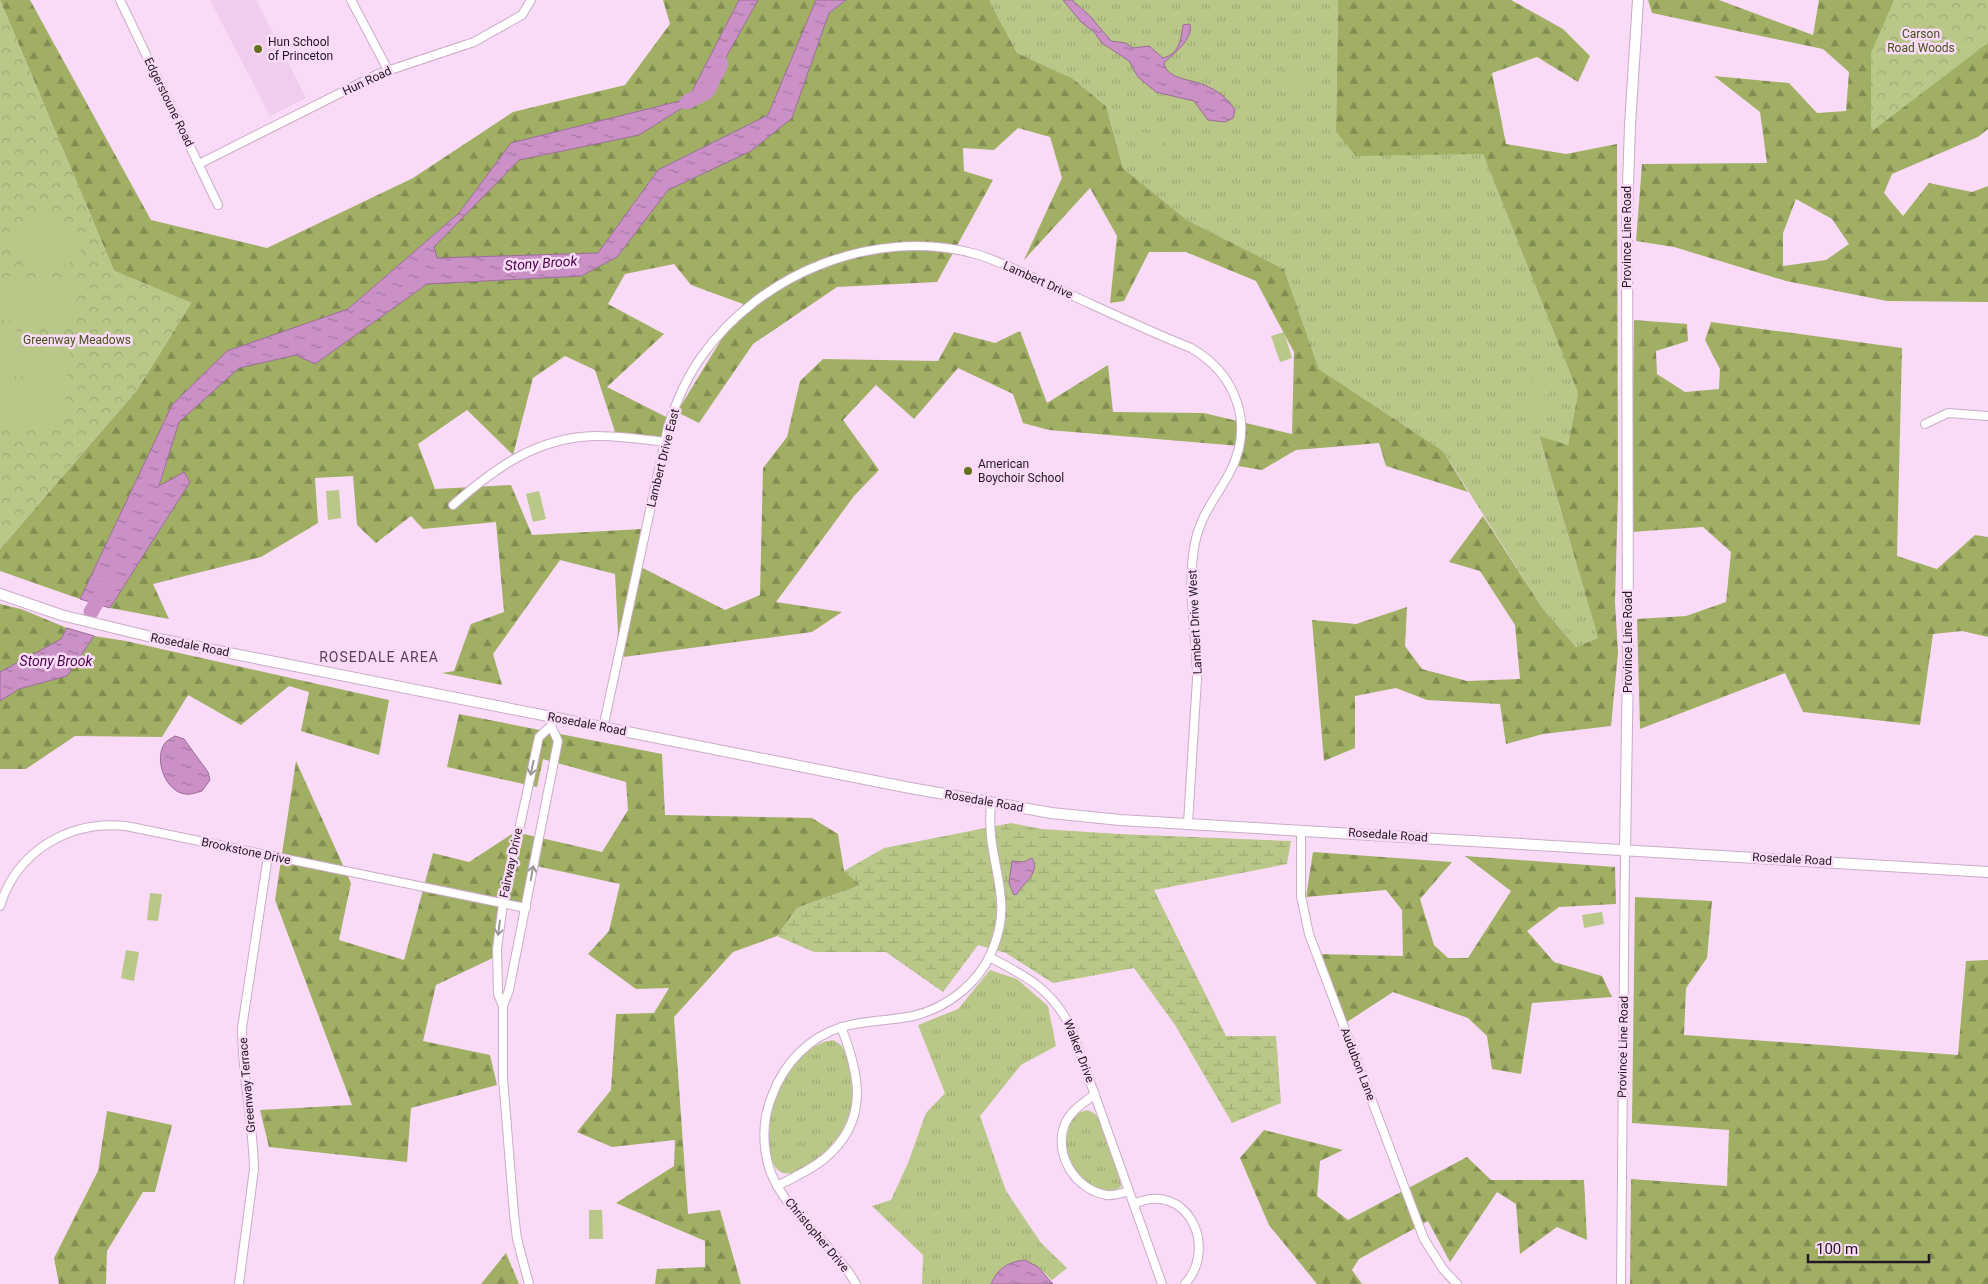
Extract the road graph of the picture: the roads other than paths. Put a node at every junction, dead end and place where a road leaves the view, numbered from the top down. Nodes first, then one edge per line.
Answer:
1 (120, 0) edge
2 (351, 0) edge
3 (531, 0) edge
4 (1638, 0) edge
5 (388, 70) junction
6 (199, 164) junction
7 (218, 205) dead end
8 (892, 247) joint
9 (1176, 342) joint
10 (1988, 416) edge
11 (1925, 424) dead end
12 (665, 442) junction
13 (453, 505) dead end
14 (0, 594) edge
15 (552, 722) junction
16 (603, 728) junction
17 (991, 802) junction
18 (1188, 823) junction
19 (1301, 830) junction
20 (1626, 849) junction
21 (268, 856) junction
22 (1988, 872) edge
23 (503, 904) junction
24 (0, 906) edge
25 (526, 908) junction
26 (989, 957) junction
27 (503, 1006) junction
28 (841, 1027) junction
29 (1095, 1094) junction
30 (777, 1186) junction
31 (1129, 1191) junction
32 (1134, 1204) junction
33 (238, 1284) edge
34 (530, 1284) edge
35 (856, 1284) edge
36 (1162, 1284) edge
37 (1186, 1284) edge
38 (1458, 1284) edge
39 (1621, 1284) edge

1 - 6 street, Edgerstoune Road
2 - 5 street
3 - 5 street, Hun Road
4 - 20 street, Province Line Road
5 - 6 street, Hun Road
6 - 7 street, Edgerstoune Road
8 - 9 street, Lambert Drive
8 - 12 street, Lambert Drive East
9 - 18 street, Lambert Drive West
10 - 11 street
12 - 13 street
12 - 16 street, Lambert Drive East
14 - 15 street, Rosedale Road
15 - 16 street, Rosedale Road
15 -> 23 street, Fairway Drive
25 -> 15 street, Fairway Drive
16 - 17 street, Rosedale Road
17 - 18 street, Rosedale Road
17 - 26 street, Christopher Drive
18 - 19 street, Rosedale Road
19 - 20 street, Rosedale Road
19 - 38 street, Audubon Lane
20 - 22 street, Rosedale Road
20 - 39 street, Province Line Road
21 - 23 street, Brookstone Drive
21 - 24 street, Brookstone Drive
21 - 33 street, Greenway Terrace
23 - 25 street, Brookstone Drive
23 -> 27 street, Fairway Drive
25 - 27 street, Fairway Drive
26 - 28 street, Christopher Drive
26 - 29 street, Walker Drive
27 - 34 street, Fairway Drive
28 - 30 street, Christopher Drive
28 - 30 street, Christopher Drive
29 - 31 street, Walker Drive
29 - 31 street, Walker Drive
30 - 35 street, Christopher Drive
31 - 32 street, Walker Drive
32 - 36 street, Walker Drive
32 - 37 street

